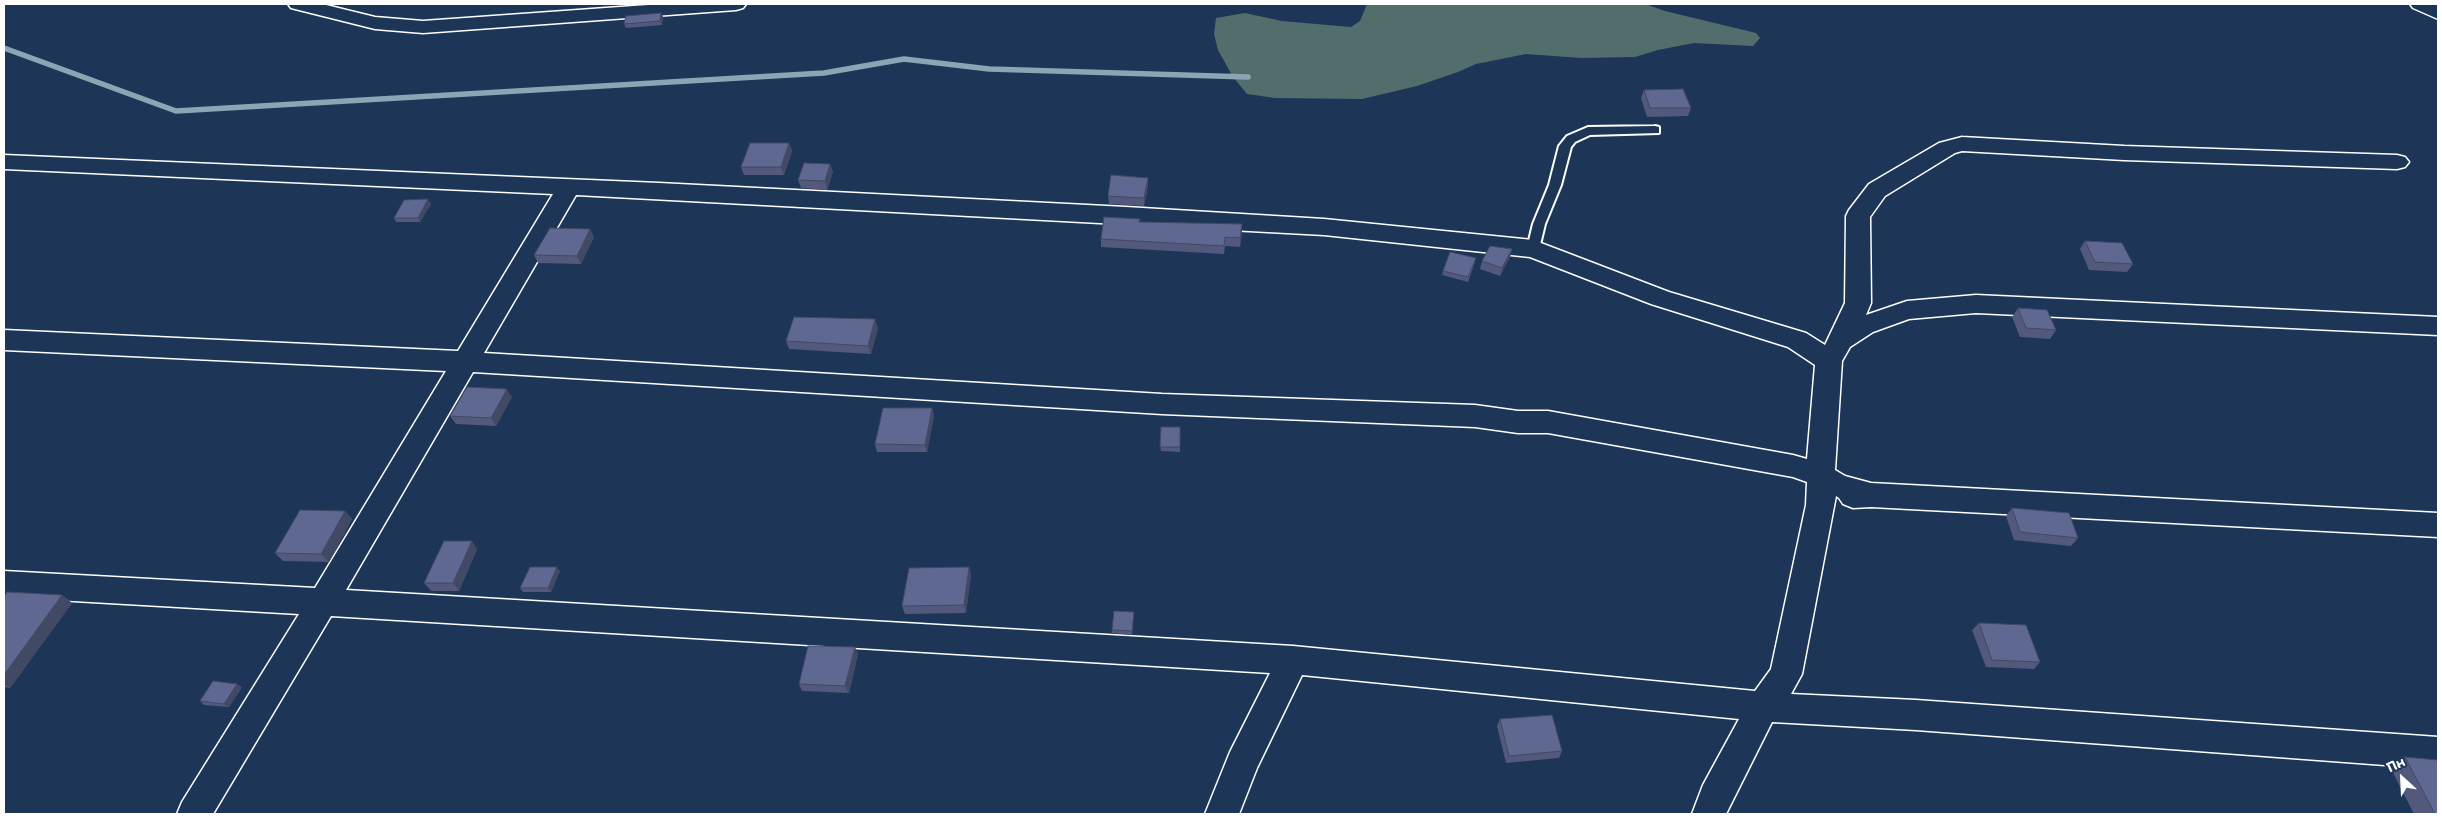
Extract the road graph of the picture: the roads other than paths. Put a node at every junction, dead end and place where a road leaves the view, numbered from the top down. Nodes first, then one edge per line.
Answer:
1 (298, 4) edge
2 (736, 4) edge
3 (2420, 4) edge
4 (2438, 13) edge
5 (1655, 130) dead end
6 (4, 162) edge
7 (2397, 162) dead end
8 (569, 187) junction
9 (1533, 249) junction
10 (2438, 326) edge
11 (4, 340) edge
12 (1835, 350) junction
13 (465, 362) junction
14 (1821, 475) junction
15 (1871, 495) junction
16 (1821, 505) junction
17 (2438, 525) edge
18 (4, 584) edge
19 (323, 602) junction
20 (1293, 660) junction
21 (1763, 708) junction
22 (2438, 753) edge
23 (194, 814) edge
24 (1222, 814) edge
25 (1709, 814) edge

1 - 2 street
3 - 4 street
5 - 9 lane
6 - 8 street
7 - 12 street
8 - 9 street
8 - 13 street
9 - 12 street
10 - 12 street
11 - 13 street
12 - 14 street
13 - 14 street
13 - 19 street
14 - 15 street
14 - 16 street
15 - 16 street
15 - 17 street
16 - 21 street
18 - 19 street
19 - 20 street
19 - 23 street
20 - 21 street
20 - 24 street
21 - 22 street
21 - 25 street

